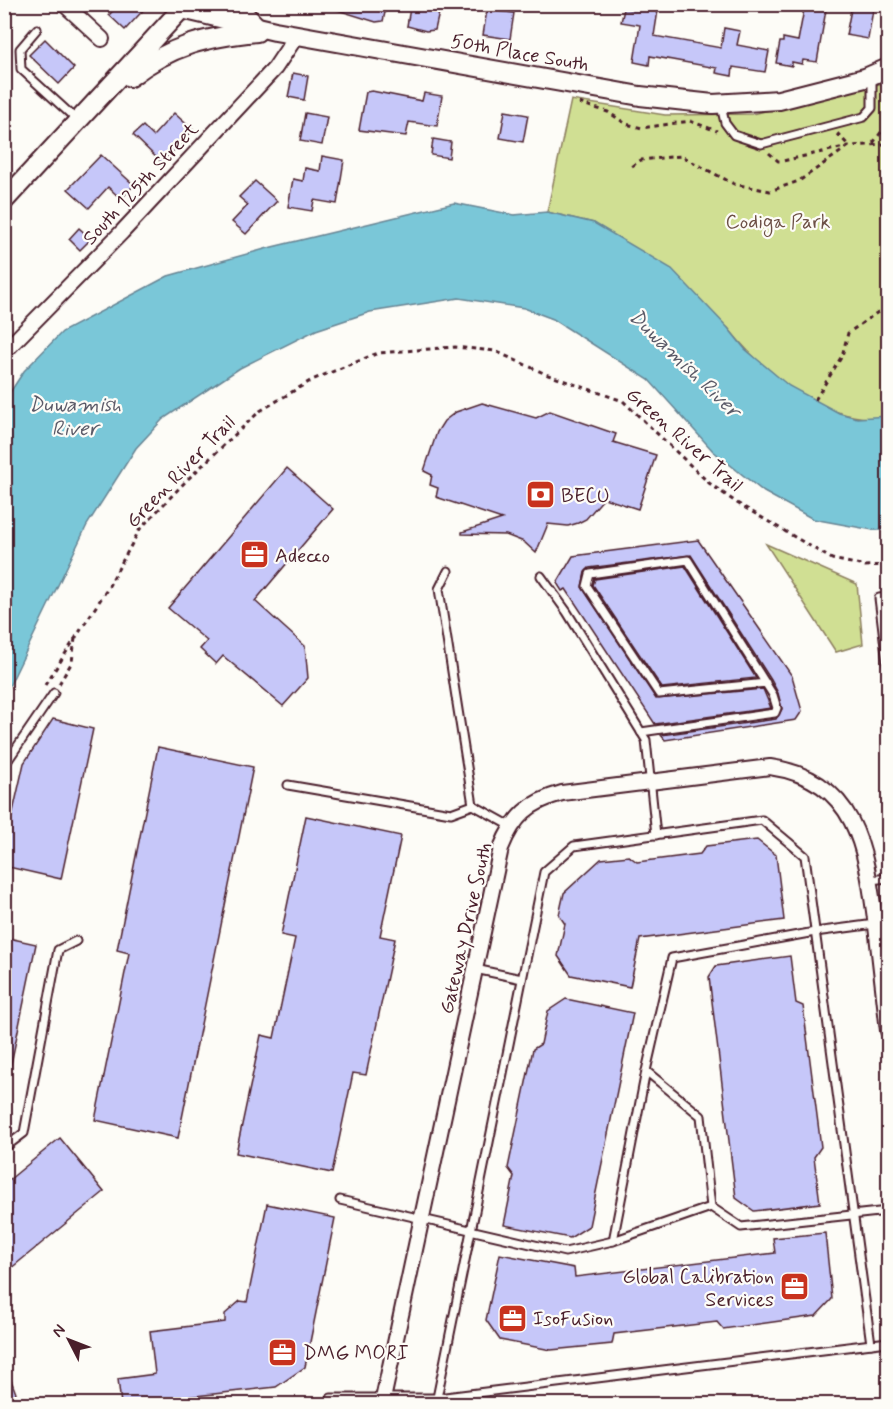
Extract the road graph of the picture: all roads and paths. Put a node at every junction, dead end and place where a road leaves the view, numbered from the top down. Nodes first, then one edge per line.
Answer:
1 (64, 4) edge
2 (87, 4) edge
3 (235, 4) edge
4 (184, 7) edge
5 (75, 15) junction
6 (38, 29) dead end
7 (266, 29) junction
8 (297, 35) junction
9 (210, 38) junction
10 (102, 39) dead end
11 (880, 71) edge
12 (571, 100) dead end
13 (720, 104) junction
14 (83, 115) junction
15 (888, 123) edge
16 (832, 128) junction
17 (722, 135) dead end
18 (872, 144) junction
19 (888, 144) edge
20 (849, 146) junction
21 (767, 152) dead end
22 (632, 166) dead end
23 (7, 194) edge
24 (888, 305) edge
25 (4, 352) edge
26 (815, 400) dead end
27 (888, 565) edge
28 (448, 571) dead end
29 (541, 576) dead end
30 (888, 597) edge
31 (888, 671) edge
32 (766, 683) junction
33 (54, 693) joint
34 (641, 732) junction
35 (4, 766) edge
36 (650, 780) junction
37 (288, 785) dead end
38 (473, 805) junction
39 (511, 826) junction
40 (656, 835) junction
41 (888, 878) edge
42 (870, 880) junction
43 (875, 924) junction
44 (815, 932) junction
45 (76, 941) dead end
46 (475, 969) junction
47 (522, 979) junction
48 (888, 1031) edge
49 (646, 1071) junction
50 (4, 1148) edge
51 (340, 1200) dead end
52 (711, 1207) junction
53 (888, 1211) edge
54 (854, 1216) junction
55 (421, 1218) junction
56 (471, 1231) junction
57 (613, 1241) junction
58 (888, 1342) edge
59 (871, 1344) junction
60 (331, 1398) dead end
61 (437, 1398) junction
62 (382, 1401) edge

1 - 5 street
2 - 5 street
3 - 7 street
4 - 7 street, 50th Place South
4 - 9 street
4 - 14 street
5 - 10 street
6 - 14 lane
7 - 8 street, 50th Place South
7 - 9 street
8 - 13 street, 50th Place South
8 - 25 street, South 125th Street
9 - 14 street
11 - 13 street, 50th Place South
11 - 16 lane
12 - 17 path
13 - 16 lane
14 - 23 street
15 - 18 path
16 - 20 path
18 - 19 path
18 - 20 path
20 - 21 path
20 - 22 path
24 - 26 path
27 - 33 path, Green River Trail
28 - 38 lane
29 - 34 lane
30 - 31 lane
32 - 32 lane
32 - 34 lane
33 - 35 lane
34 - 36 lane
36 - 39 street, Gateway Drive South
36 - 40 lane
36 - 42 street, Gateway Drive South
37 - 38 lane
38 - 39 lane
39 - 46 street, Gateway Drive South
40 - 44 lane
40 - 47 lane
41 - 42 lane
42 - 43 street, Gateway Drive South
43 - 44 lane
43 - 48 street, Gateway Drive South
44 - 49 lane
44 - 54 lane
45 - 50 lane
46 - 47 lane
46 - 55 street, Gateway Drive South
47 - 56 lane
49 - 52 lane
49 - 57 lane
51 - 55 lane
52 - 54 lane
52 - 57 lane
53 - 54 lane
54 - 59 lane
55 - 56 lane
55 - 62 street, Gateway Drive South
56 - 57 lane
56 - 61 lane
58 - 59 lane
59 - 61 lane
60 - 62 lane
61 - 62 lane

